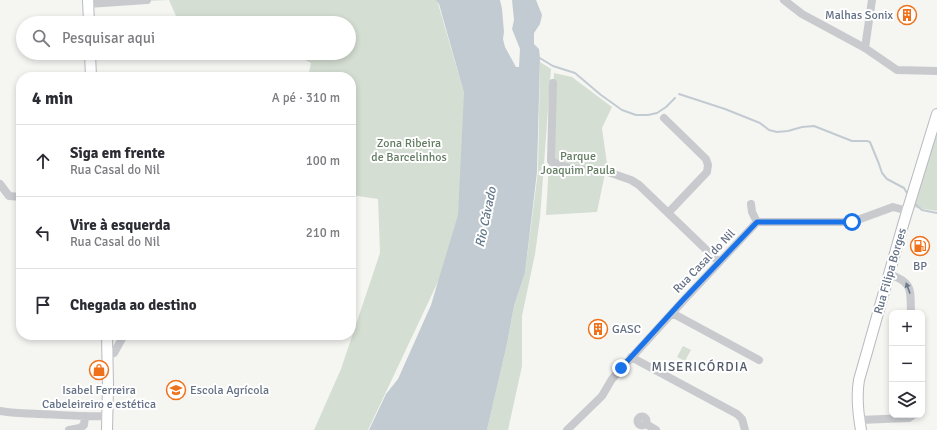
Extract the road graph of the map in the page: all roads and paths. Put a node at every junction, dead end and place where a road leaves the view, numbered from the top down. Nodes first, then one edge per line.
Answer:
1 (147, 0) edge
2 (784, 0) edge
3 (872, 0) edge
4 (88, 2) edge
5 (89, 16) edge
6 (865, 48) junction
7 (90, 60) edge
8 (937, 71) edge
9 (91, 72) edge
10 (553, 83) dead end
11 (937, 114) edge
12 (664, 118) dead end
13 (0, 184) edge
14 (16, 197) edge
15 (751, 204) dead end
16 (908, 211) junction
17 (668, 213) junction
18 (757, 222) junction
19 (719, 262) junction
20 (889, 274) junction
21 (911, 310) edge
22 (672, 312) junction
23 (107, 340) edge
24 (121, 340) edge
25 (108, 356) junction
26 (631, 357) junction
27 (759, 360) dead end
28 (0, 411) edge
29 (85, 416) junction
30 (107, 416) junction
31 (909, 418) edge
32 (860, 425) edge
33 (642, 427) edge
34 (69, 430) edge
35 (107, 430) edge
36 (567, 430) edge
37 (656, 430) edge
38 (745, 430) edge

1 - 4 street
2 - 6 street
3 - 6 street
4 - 5 main road
6 - 8 street
7 - 9 main road
10 - 17 street
11 - 16 main road, Rua Filipa Borges
12 - 17 street
13 - 14 street
15 - 18 street
16 - 18 street
16 - 20 main road, Rua Filipa Borges
17 - 19 street
18 - 19 street, Rua Casal do Nil
19 - 22 street, Rua Casal do Nil
21 -> 20 street
20 - 32 main road, Rua Filipa Borges
22 - 26 street, Rua Casal do Nil
22 - 27 street
23 - 25 main road
24 - 25 street
25 - 30 main road
26 - 36 street, Rua Casal do Nil
26 - 38 street
28 - 29 street
29 - 30 street
29 - 34 street
30 - 35 main road
31 - 32 street
33 - 37 street

